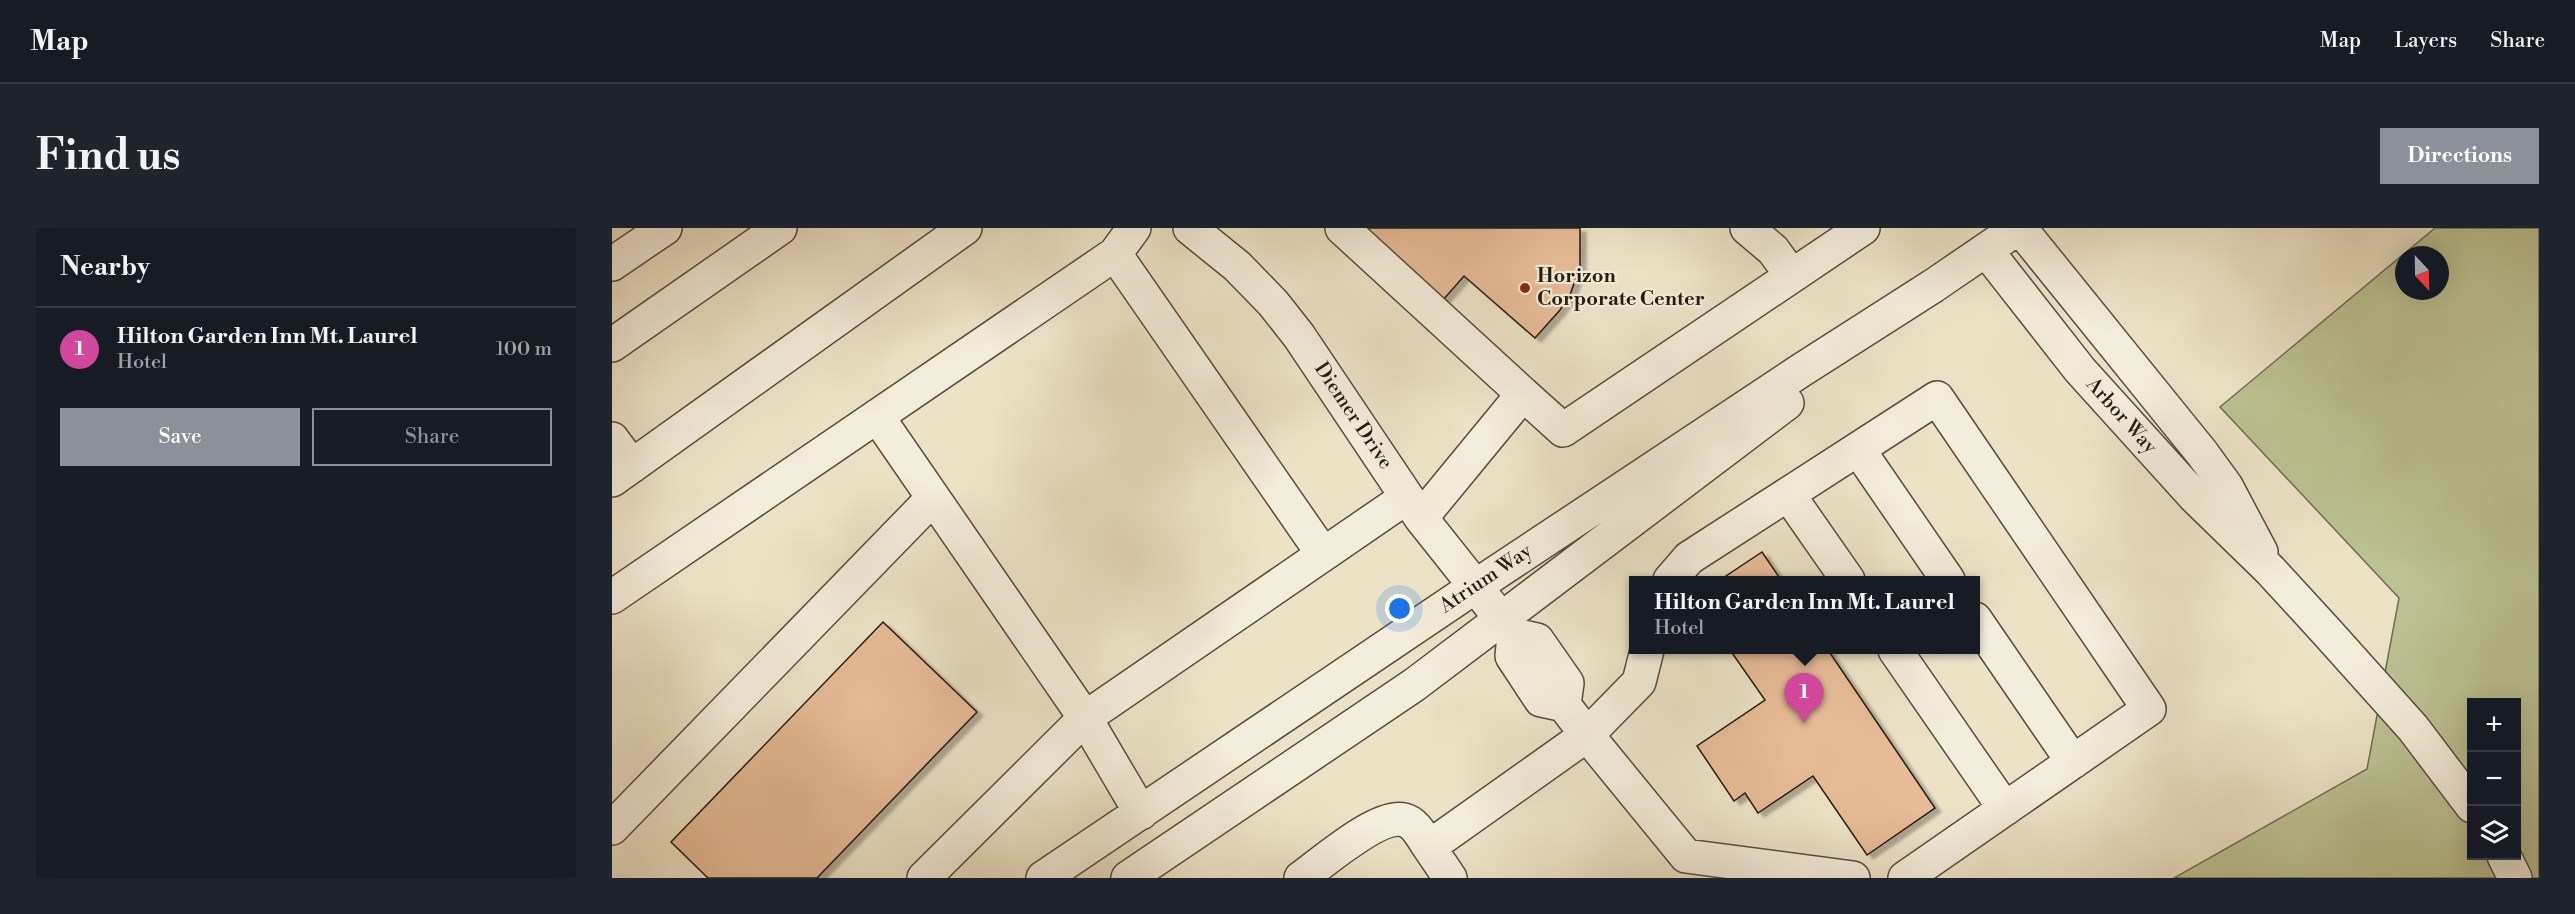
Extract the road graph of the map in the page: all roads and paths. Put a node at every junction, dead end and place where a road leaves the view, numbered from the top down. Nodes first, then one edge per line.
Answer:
1 (665, 228) edge
2 (780, 228) edge
3 (964, 228) edge
4 (1134, 228) edge
5 (1190, 228) edge
6 (1342, 228) edge
7 (1747, 228) edge
8 (1863, 228) edge
9 (2019, 228) edge
10 (1986, 250) junction
11 (1115, 254) junction
12 (612, 264) edge
13 (1792, 276) junction
14 (1934, 286) junction
15 (612, 345) edge
16 (1523, 394) junction
17 (877, 416) junction
18 (612, 439) edge
19 (1858, 449) junction
20 (622, 473) edge
21 (1788, 494) junction
22 (933, 498) junction
23 (1414, 507) junction
24 (1323, 554) junction
25 (2270, 570) junction
26 (1673, 576) edge
27 (1845, 576) edge
28 (1945, 576) edge
29 (1476, 586) junction
30 (612, 597) edge
31 (1980, 626) edge
32 (1508, 627) junction
33 (1646, 654) edge
34 (1898, 654) edge
35 (1085, 718) junction
36 (1587, 735) junction
37 (2073, 762) junction
38 (2467, 799) edge
39 (2005, 809) junction
40 (1140, 813) junction
41 (612, 828) edge
42 (1429, 847) junction
43 (2506, 860) edge
44 (1138, 875) edge
45 (924, 878) edge
46 (1043, 878) edge
47 (1301, 878) edge
48 (1450, 878) edge
49 (1853, 878) edge
50 (1905, 878) edge
51 (2515, 878) edge

1 - 12 street
2 - 15 street
3 - 20 street
4 - 11 street
5 - 23 street, Diemer Drive
6 - 16 street
7 - 13 street
8 - 13 street
9 - 10 street, Atrium Way
9 - 25 street, Arbor Way
10 - 14 street, Atrium Way
10 - 25 street, Arbor Way
11 - 17 street
11 - 24 street
13 - 16 street
14 - 29 street, Atrium Way
14 - 32 street, Atrium Way
16 - 23 street
17 - 22 street
17 - 30 street
18 - 20 street
19 - 21 street
19 - 28 street
19 - 37 street
21 - 26 street
21 - 27 street
22 - 35 street
22 - 41 street
23 - 24 street
23 - 29 street, Diemer Drive
24 - 35 street
25 - 38 street, Arbor Way
29 - 32 street, Diemer Drive
29 - 40 street, Atrium Way
31 - 37 street
32 - 36 street
32 - 44 street, Atrium Way
33 - 36 street
34 - 39 street
35 - 40 street
35 - 45 street
36 - 42 street
36 - 49 street
37 - 39 street
39 - 50 street
40 - 46 street, Atrium Way
42 - 47 street
42 - 48 street
43 - 51 street

